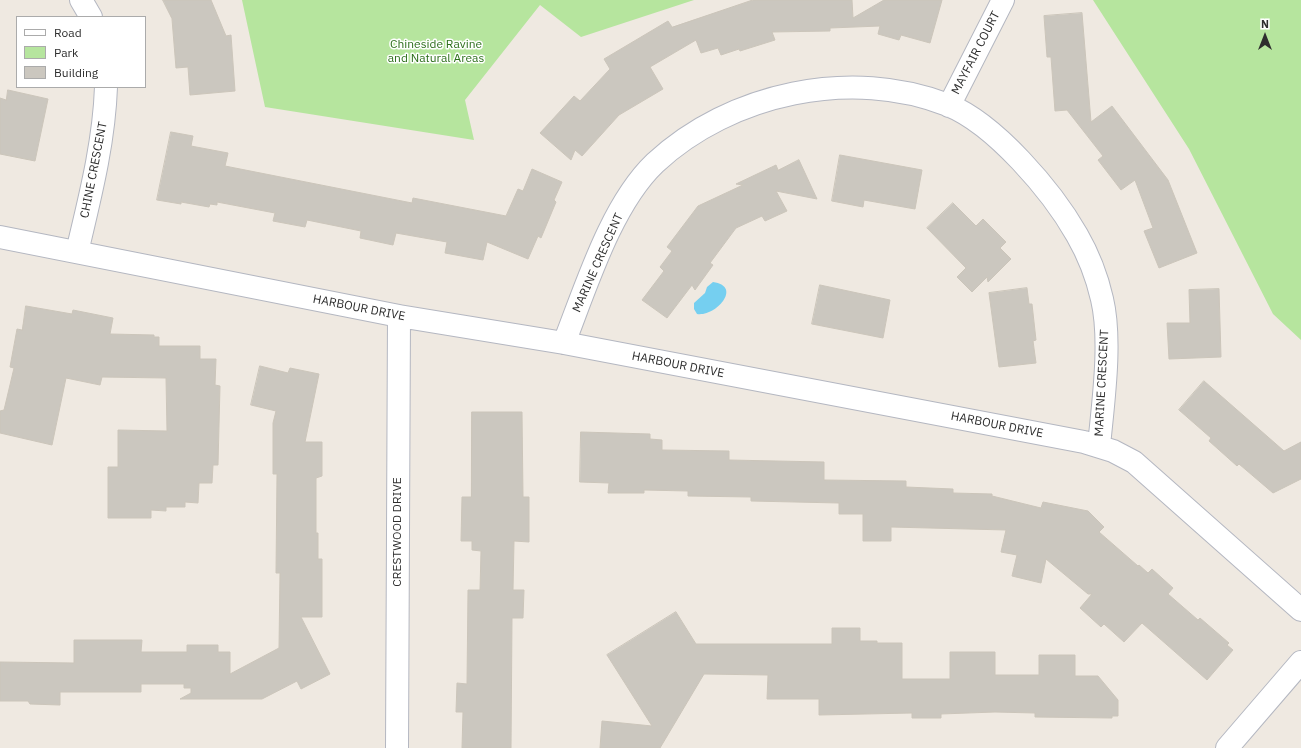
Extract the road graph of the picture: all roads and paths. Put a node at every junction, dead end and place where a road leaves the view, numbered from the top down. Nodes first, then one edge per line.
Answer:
1 (81, 0) edge
2 (1003, 0) edge
3 (90, 16) edge
4 (106, 88) edge
5 (949, 106) junction
6 (0, 237) edge
7 (77, 252) junction
8 (399, 316) junction
9 (564, 343) junction
10 (1099, 446) junction
11 (1301, 610) edge
12 (1301, 662) edge
13 (397, 748) edge
14 (1227, 748) edge

1 - 3 street
2 - 5 street, MAYFAIR COURT
4 - 7 street, CHINE CRESCENT
5 - 9 street, MARINE CRESCENT
5 - 10 street, MARINE CRESCENT
6 - 7 street, HARBOUR DRIVE
7 - 8 street, HARBOUR DRIVE
8 - 9 street, HARBOUR DRIVE
8 - 13 street, CRESTWOOD DRIVE
9 - 10 street, HARBOUR DRIVE
10 - 11 street, HARBOUR DRIVE
12 - 14 street

